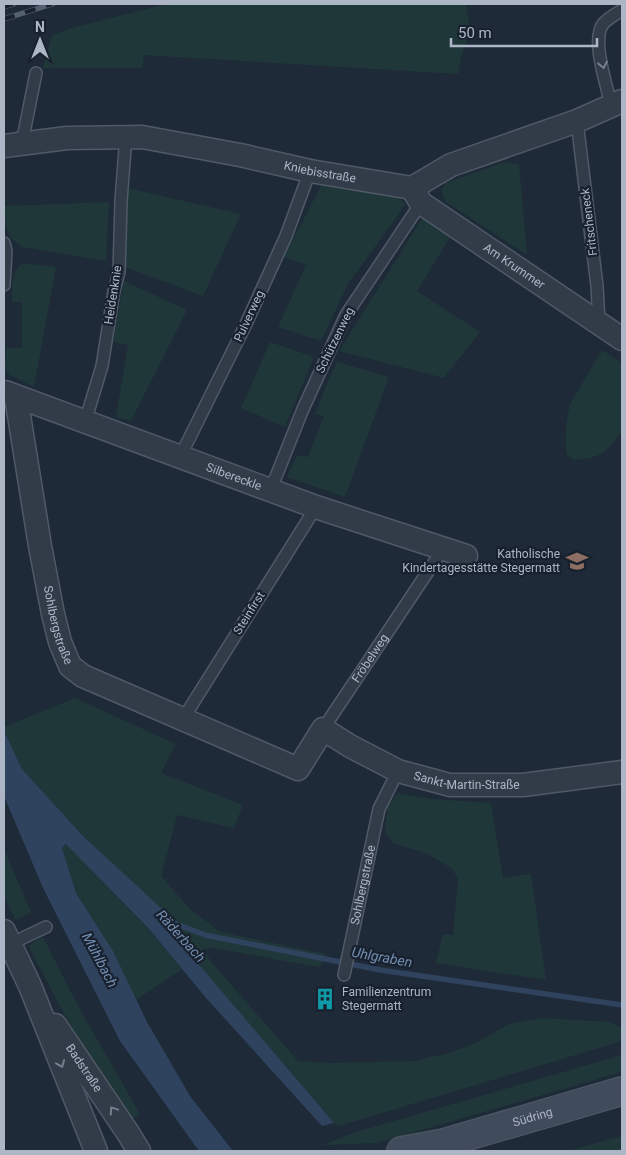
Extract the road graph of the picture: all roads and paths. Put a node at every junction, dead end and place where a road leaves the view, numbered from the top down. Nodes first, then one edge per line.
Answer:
1 (622, 10) edge
2 (36, 73) dead end
3 (617, 103) edge
4 (577, 121) junction
5 (126, 136) junction
6 (13, 145) edge
7 (310, 171) junction
8 (416, 195) junction
9 (4, 243) edge
10 (4, 285) edge
11 (599, 324) junction
12 (622, 339) edge
13 (10, 394) edge
14 (85, 422) junction
15 (180, 457) junction
16 (271, 489) junction
17 (316, 506) junction
18 (443, 549) junction
19 (466, 556) dead end
20 (182, 719) junction
21 (323, 729) junction
22 (298, 769) joint
23 (398, 771) junction
24 (622, 772) edge
25 (46, 927) dead end
26 (6, 940) edge
27 (345, 968) dead end
28 (30, 986) junction
29 (622, 1091) edge
30 (434, 1147) edge
31 (96, 1151) edge
32 (139, 1151) edge
33 (401, 1151) edge

1 -> 3 lane
2 - 6 lane
3 - 4 street
4 - 8 street
4 - 11 lane, Fritscheneck
5 - 6 street, Kniebisstraße
5 - 7 street, Kniebisstraße
5 - 14 lane, Heidenknie
7 - 8 street, Kniebisstraße
7 - 15 lane, Pulverweg
8 - 11 street, Am Krummer
8 - 16 lane, Schützenweg
9 - 10 lane
11 - 12 street, Am Krummer
13 - 14 street, Silbereckle
13 - 20 street, Sohlbergstraße
14 - 15 street, Silbereckle
15 - 16 street, Silbereckle
16 - 17 street, Silbereckle
17 - 18 street, Silbereckle
17 - 20 lane, Steinfirst
18 - 19 street, Silbereckle
18 - 21 lane, Fröbelweg
20 - 22 street, Sohlbergstraße
21 - 22 street, Fröbelweg
21 - 23 street, Sankt-Martin-Straße
23 - 24 street, Sankt-Martin-Straße
23 - 27 lane, Sohlbergstraße
25 - 26 lane
26 - 28 street, Badstraße
28 -> 31 street, Badstraße
32 -> 28 street, Badstraße
29 - 30 street, Südring
30 - 33 street, Südring

